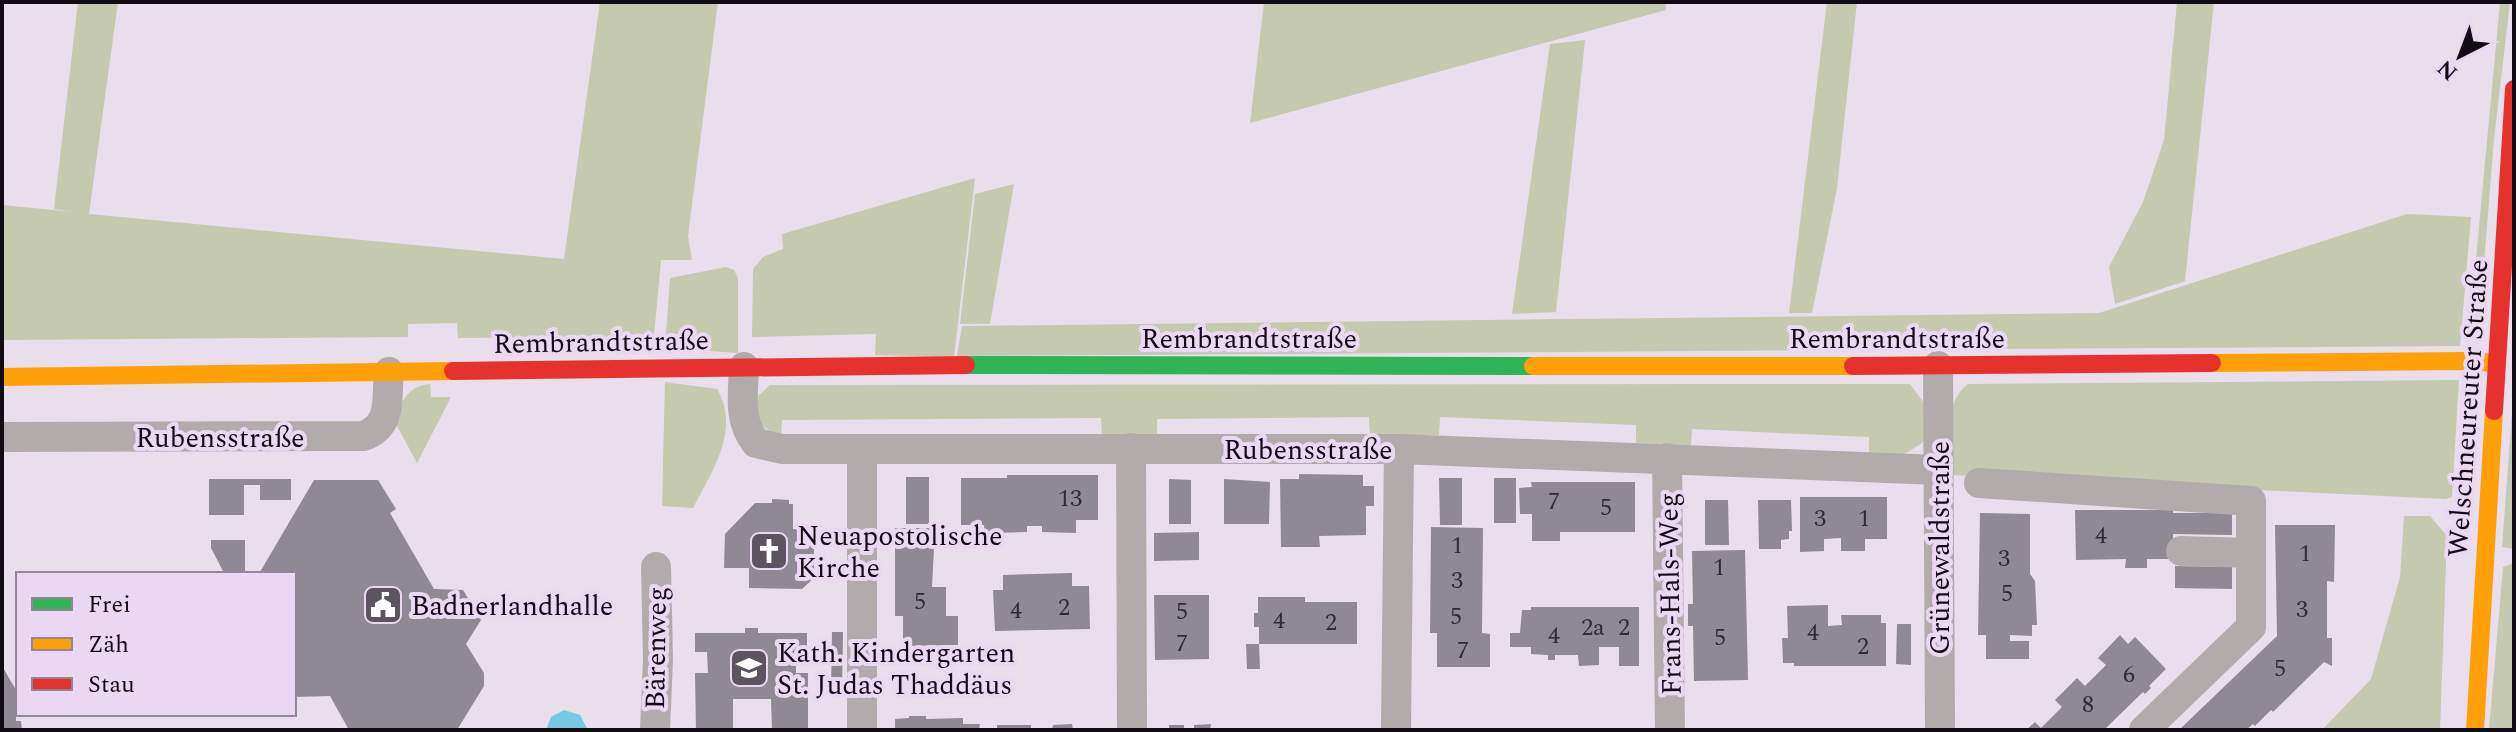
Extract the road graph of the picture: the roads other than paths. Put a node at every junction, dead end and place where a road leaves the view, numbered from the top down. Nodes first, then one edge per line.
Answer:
1 (2514, 89) edge
2 (2496, 363) junction
3 (1938, 366) junction
4 (744, 367) junction
5 (389, 372) junction
6 (2, 377) edge
7 (2, 437) edge
8 (1131, 448) junction
9 (1399, 449) junction
10 (862, 450) junction
11 (1667, 458) junction
12 (1939, 470) junction
13 (1979, 483) dead end
14 (2181, 551) dead end
15 (2251, 553) junction
16 (656, 567) dead end
17 (655, 730) edge
18 (862, 730) edge
19 (1132, 730) edge
20 (1396, 730) edge
21 (1670, 730) edge
22 (1940, 730) edge
23 (2144, 730) edge
24 (2475, 730) edge

1 - 2 street, Welschneureuter Straße
2 - 3 street, Rembrandtstraße
2 - 24 street, Welschneureuter Straße
3 - 4 street, Rembrandtstraße
3 - 12 street, Grünewaldstraße
4 - 5 street, Rembrandtstraße
4 - 10 street, Rubensstraße
5 - 6 street, Rembrandtstraße
5 - 7 street, Rubensstraße
8 - 9 street, Rubensstraße
8 - 10 street, Rubensstraße
8 - 19 street
9 - 11 street, Rubensstraße
9 - 20 street
10 - 18 street
11 - 12 street, Rubensstraße
11 - 21 street, Frans-Hals-Weg
12 - 22 street, Grünewaldstraße
13 - 15 street
14 - 15 street
15 - 23 street
16 - 17 street, Bärenweg

